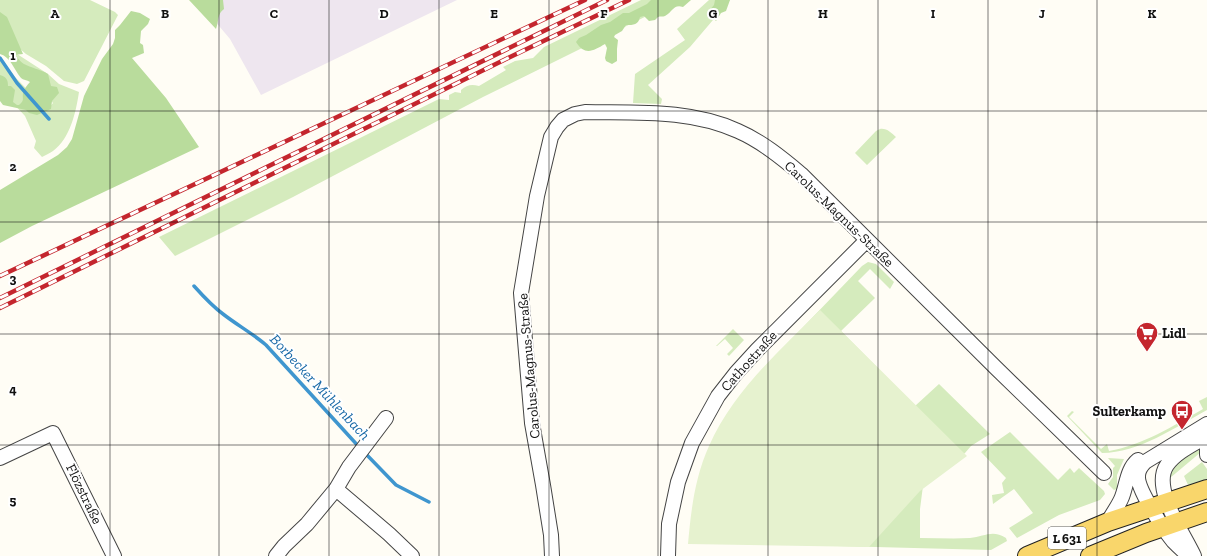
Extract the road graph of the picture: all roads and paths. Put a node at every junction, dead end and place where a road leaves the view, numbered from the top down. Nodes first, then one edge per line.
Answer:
1 (867, 240) junction
2 (386, 418) dead end
3 (1207, 424) edge
4 (1207, 436) edge
5 (1161, 452) junction
6 (1207, 456) edge
7 (0, 458) edge
8 (1104, 473) dead end
9 (336, 489) junction
10 (1207, 489) edge
11 (1159, 504) junction
12 (1207, 512) edge
13 (1108, 522) junction
14 (1169, 524) junction
15 (552, 551) edge
16 (114, 556) edge
17 (276, 556) edge
18 (412, 556) edge
19 (668, 556) edge
20 (1027, 556) edge
21 (1090, 556) edge
22 (1189, 556) edge
23 (1194, 556) edge

1 - 8 street, Carolus-Magnus-Straße
1 - 15 street, Carolus-Magnus-Straße
1 - 19 street, Cathostraße
2 - 9 street
3 - 5 street
4 - 6 street
4 - 11 street
5 - 11 street
5 - 13 street
7 - 16 street, Flözstraße
9 - 17 street
9 - 18 street
10 - 11 main road, L 631
11 - 13 main road, L 631
11 - 14 street
12 - 14 main road, L 631
13 - 20 main road, L 631
14 - 21 main road, L 631
14 - 22 street
14 - 23 street

